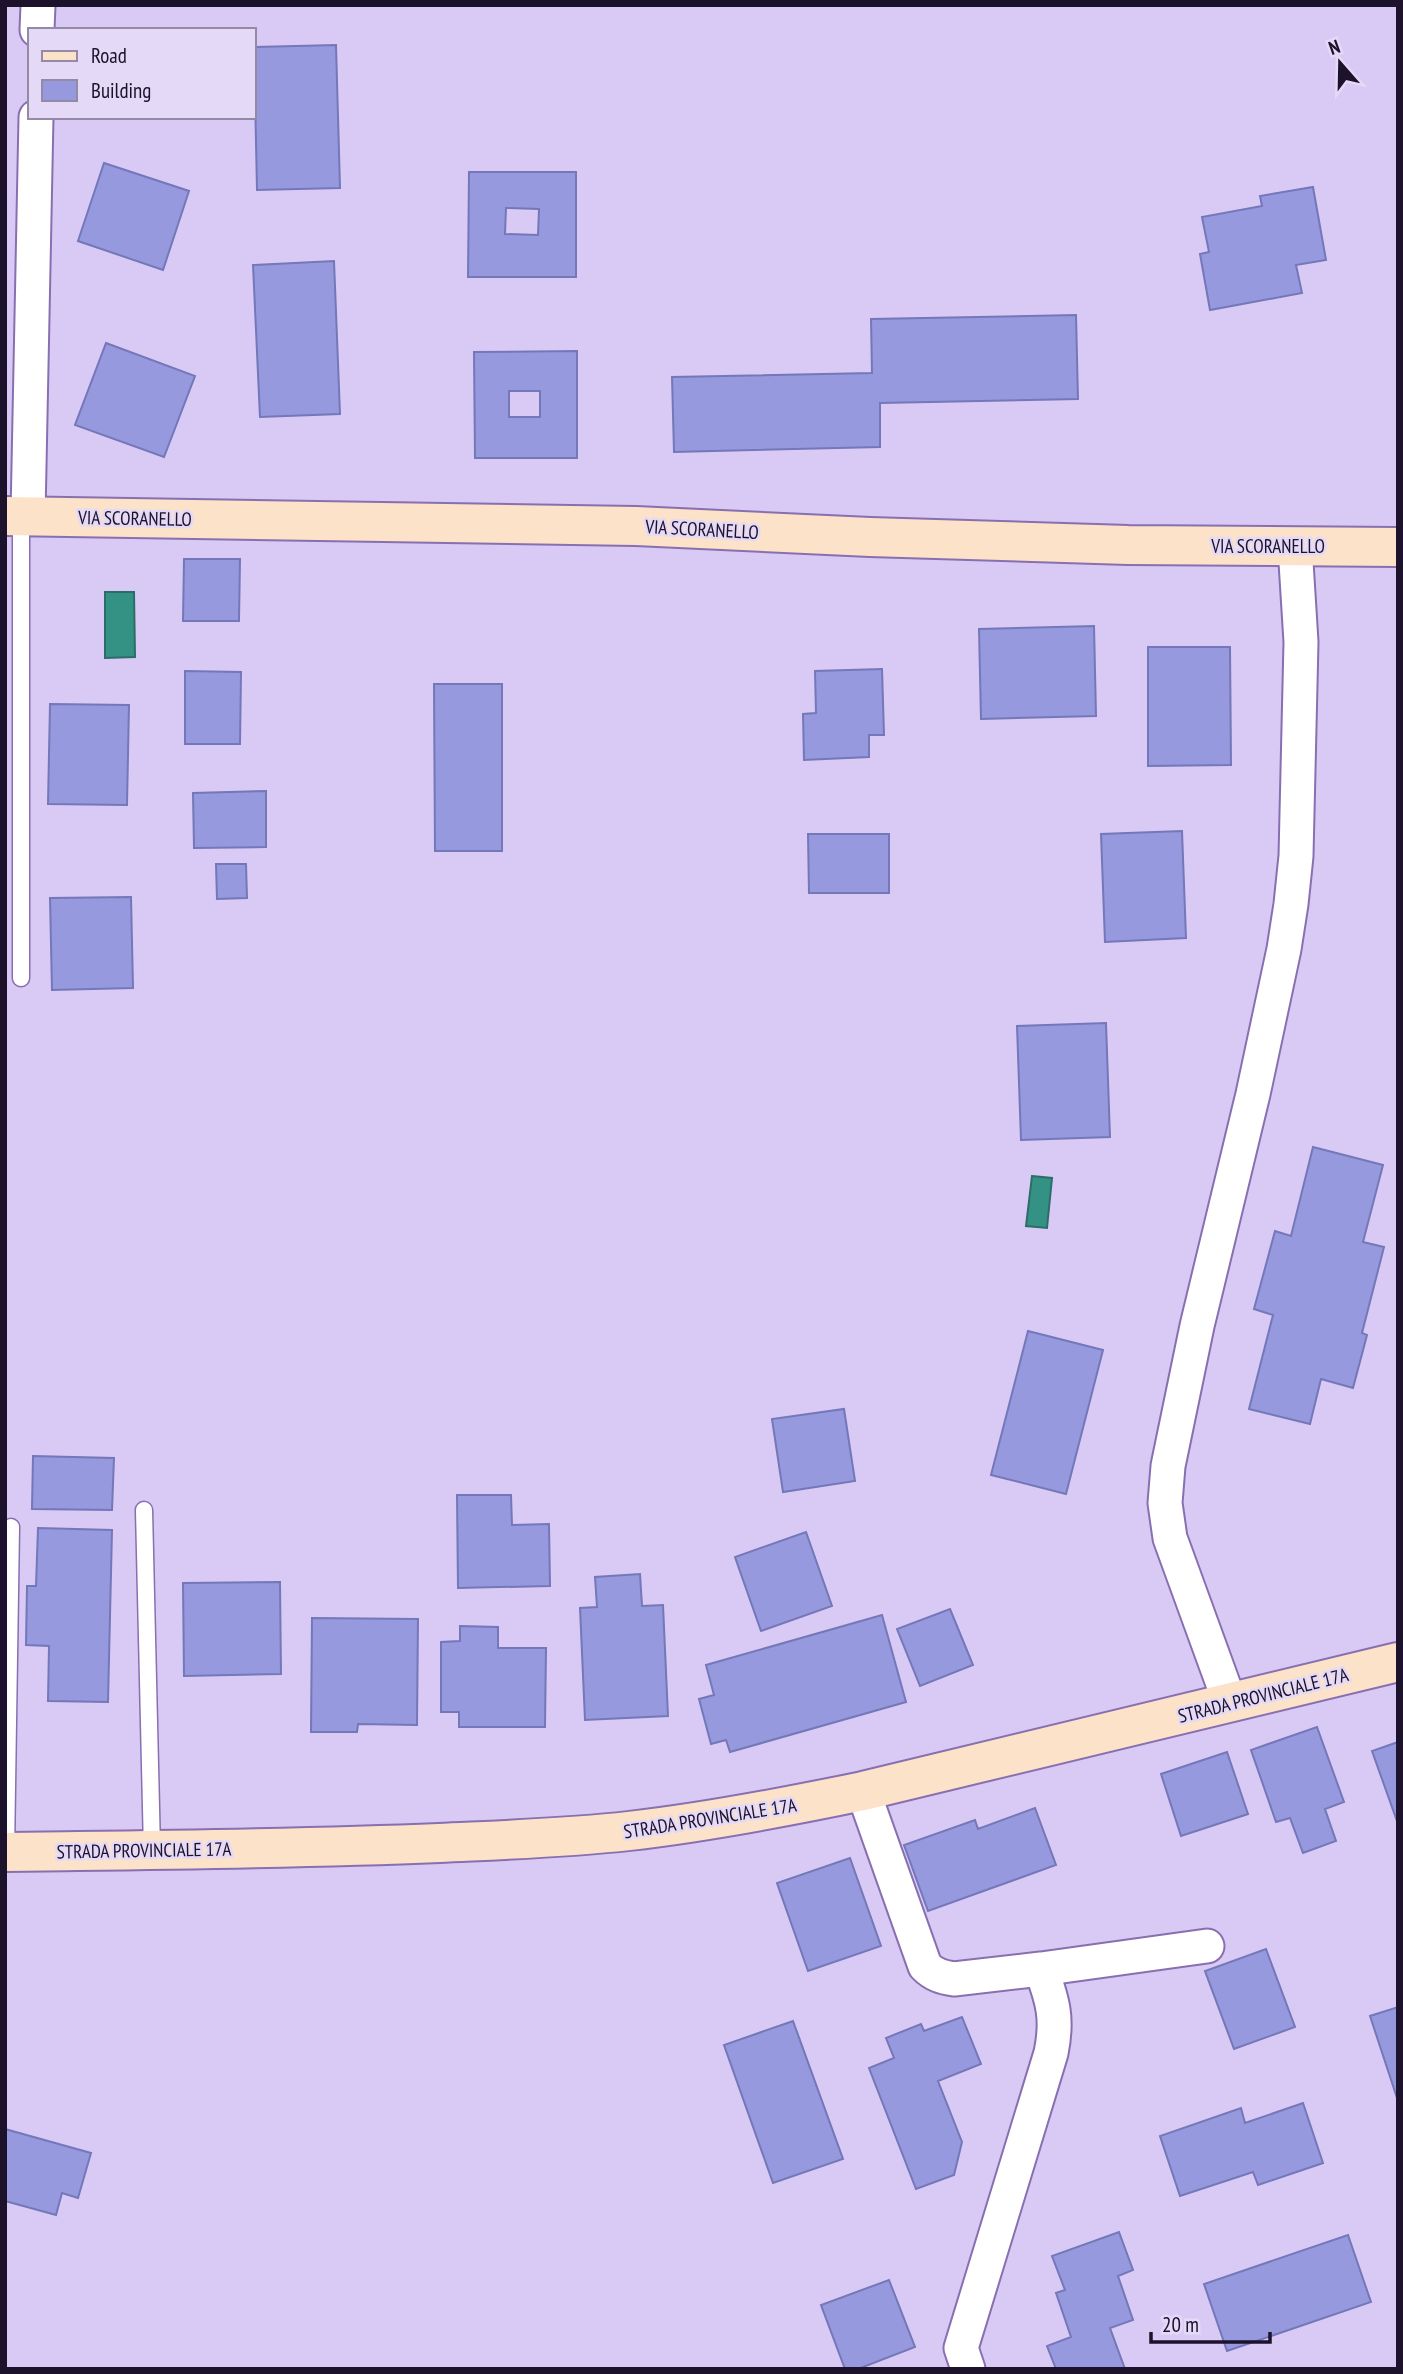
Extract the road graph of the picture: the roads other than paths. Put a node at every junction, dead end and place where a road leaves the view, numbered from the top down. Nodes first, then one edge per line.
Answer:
1 (38, 5) edge
2 (37, 28) edge
3 (36, 119) edge
4 (18, 516) edge
5 (1295, 546) junction
6 (1398, 547) edge
7 (21, 978) dead end
8 (144, 1510) dead end
9 (11, 1527) dead end
10 (1398, 1662) edge
11 (1230, 1703) junction
12 (863, 1791) junction
13 (152, 1850) junction
14 (6, 1852) edge
15 (1207, 1946) dead end
16 (1041, 1969) junction
17 (968, 2369) edge

1 - 2 street
3 - 4 street
4 - 5 main road, VIA SCORANELLO
4 - 7 lane
5 - 6 main road, VIA SCORANELLO
5 - 11 street
8 - 13 lane
9 - 14 lane
10 - 11 main road, STRADA PROVINCIALE 17A
11 - 12 main road, STRADA PROVINCIALE 17A
12 - 13 main road, STRADA PROVINCIALE 17A
12 - 16 street
13 - 14 main road, STRADA PROVINCIALE 17A
15 - 16 street
16 - 17 street

